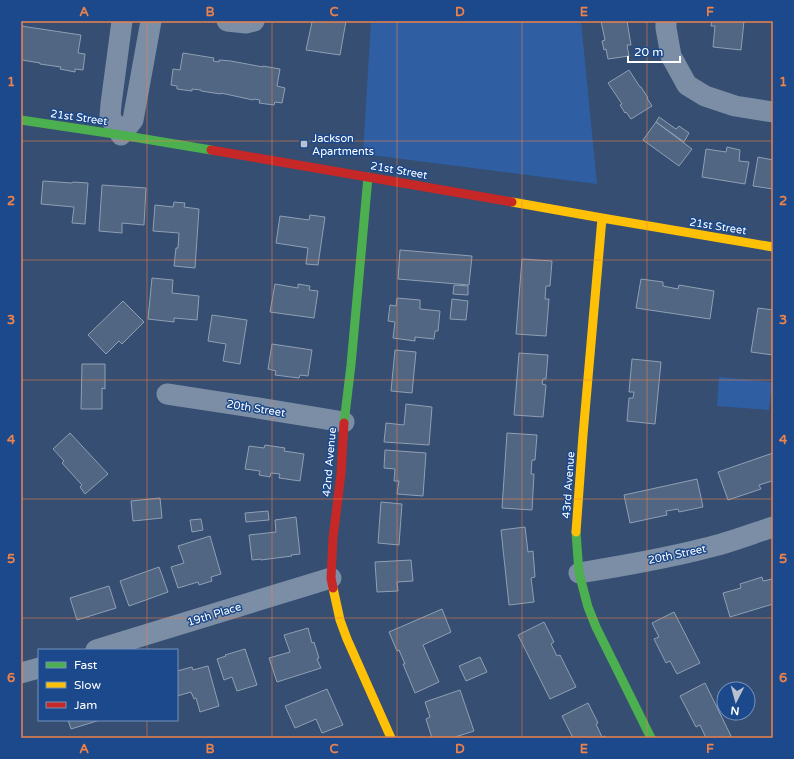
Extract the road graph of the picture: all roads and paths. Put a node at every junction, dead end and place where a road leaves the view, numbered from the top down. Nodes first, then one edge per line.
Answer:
1 (122, 21) edge
2 (151, 21) edge
3 (227, 21) edge
4 (254, 21) edge
5 (666, 21) edge
6 (773, 112) edge
7 (21, 120) edge
8 (121, 135) junction
9 (368, 177) junction
10 (602, 218) junction
11 (773, 247) edge
12 (167, 394) dead end
13 (344, 422) junction
14 (773, 527) edge
15 (580, 573) junction
16 (332, 578) junction
17 (99, 649) edge
18 (38, 668) edge
19 (21, 673) edge
20 (391, 738) edge
21 (651, 738) edge

1 - 8 street
2 - 8 street
3 - 4 street
5 - 6 street
7 - 8 street, 21st Street
8 - 9 street, 21st Street
9 - 10 street, 21st Street
9 - 13 street, 42nd Avenue
10 - 11 street, 21st Street
10 - 15 street, 43rd Avenue
12 - 13 street, 20th Street
13 - 16 street, 42nd Avenue
14 - 15 street, 20th Street
15 - 21 street, 43rd Avenue
16 - 17 street, 19th Place
16 - 20 street, 42nd Avenue
18 - 19 street

